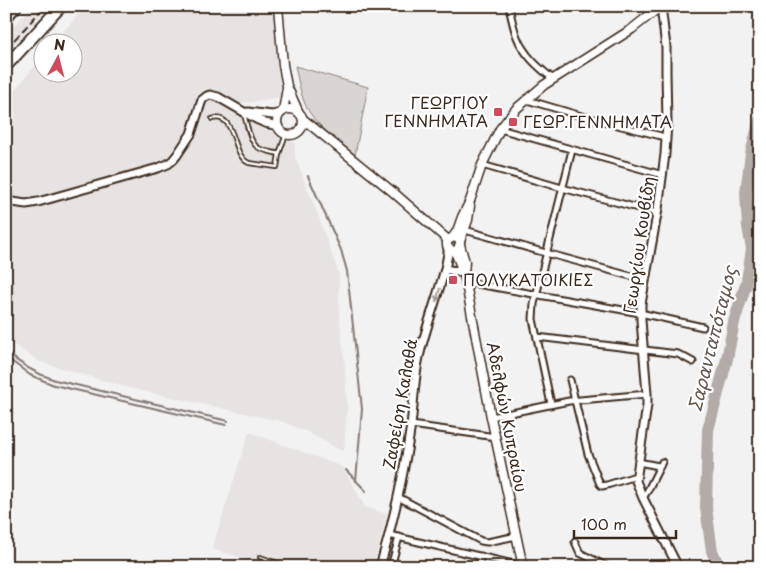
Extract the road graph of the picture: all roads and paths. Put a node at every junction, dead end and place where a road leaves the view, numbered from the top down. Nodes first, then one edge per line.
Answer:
1 (16, 6) edge
2 (61, 6) edge
3 (278, 6) edge
4 (509, 6) edge
5 (661, 6) edge
6 (6, 18) edge
7 (6, 66) edge
8 (553, 79) junction
9 (287, 86) junction
10 (526, 99) junction
11 (243, 111) junction
12 (282, 112) junction
13 (301, 116) junction
14 (212, 118) dead end
15 (278, 126) junction
16 (500, 129) junction
17 (299, 132) junction
18 (286, 134) junction
19 (666, 137) junction
20 (330, 141) junction
21 (572, 150) junction
22 (279, 154) junction
23 (482, 165) junction
24 (663, 175) junction
25 (562, 188) junction
26 (6, 201) edge
27 (470, 201) junction
28 (658, 213) junction
29 (465, 230) junction
30 (454, 243) junction
31 (546, 253) junction
32 (445, 269) junction
33 (464, 273) junction
34 (645, 280) junction
35 (466, 282) junction
36 (536, 294) junction
37 (640, 313) junction
38 (703, 327) dead end
39 (537, 337) junction
40 (643, 349) junction
41 (693, 362) dead end
42 (570, 380) dead end
43 (647, 394) junction
44 (576, 400) junction
45 (551, 404) junction
46 (492, 417) junction
47 (411, 425) junction
48 (496, 437) junction
49 (638, 462) junction
50 (636, 476) junction
51 (398, 497) junction
52 (643, 498) junction
53 (389, 535) junction
54 (517, 536) junction
55 (399, 537) junction
56 (575, 542) dead end
57 (481, 556) junction
58 (260, 557) dead end
59 (522, 566) edge
60 (289, 567) edge
61 (380, 567) edge
62 (391, 567) edge
63 (478, 567) edge
64 (608, 567) edge
65 (678, 567) edge

1 - 6 highway
2 - 7 highway
3 - 9 main road
4 - 8 street
5 - 8 main road
5 - 19 street, Γεωργίου Κουβίδη
8 - 10 main road
9 - 12 main road
9 - 13 main road
10 - 16 main road
10 - 19 street
11 - 12 street
11 - 15 street
11 - 22 lane
11 - 26 street
12 - 13 main road
12 - 15 main road
13 - 17 main road
13 - 20 main road
14 - 22 lane
15 - 18 main road
16 - 21 street
16 - 23 main road
17 - 18 main road
17 - 20 main road
18 - 22 lane
19 - 24 street, Γεωργίου Κουβίδη
20 - 30 main road
21 - 24 street
21 - 25 street
23 - 25 street
23 - 27 main road
24 - 28 street, Γεωργίου Κουβίδη
25 - 28 street
25 - 31 street
27 - 29 main road
27 - 30 main road
28 - 34 street, Γεωργίου Κουβίδη
29 - 30 main road
29 - 31 street
30 - 32 street, Ζαφείρη Καλαθά
30 - 33 main road, Αδελφών Κυπραίου
31 - 34 street
31 - 36 street
32 - 33 street
32 -> 47 street, Ζαφείρη Καλαθά
33 - 35 main road, Αδελφών Κυπραίου
34 - 37 street, Γεωργίου Κουβίδη
35 - 36 street
35 - 46 main road, Αδελφών Κυπραίου
36 - 37 street
36 - 39 street
37 - 38 street
37 - 40 street, Γεωργίου Κουβίδη
39 - 40 street
39 - 45 street
40 - 41 street
40 - 43 street, Γεωργίου Κουβίδη
42 - 44 street
43 - 44 street
43 - 49 street, Γεωργίου Κουβίδη
44 - 45 street
44 - 50 street
45 - 46 street
46 - 48 main road, Αδελφών Κυπραίου
47 - 48 street
47 - 51 street, Ζαφείρη Καλαθά
48 - 54 main road, Αδελφών Κυπραίου
49 - 50 street, Γεωργίου Κουβίδη
49 - 52 street
50 - 52 street, Γεωργίου Κουβίδη
51 - 53 street, Ζαφείρη Καλαθά
51 - 54 street
52 - 65 street, Γεωργίου Κουβίδη
53 - 55 street
53 - 61 street, Ζαφείρη Καλαθά
54 - 59 main road, Αδελφών Κυπραίου
55 - 57 street
55 - 62 street
56 - 64 street
57 - 59 street
57 - 63 street
58 - 60 lane

